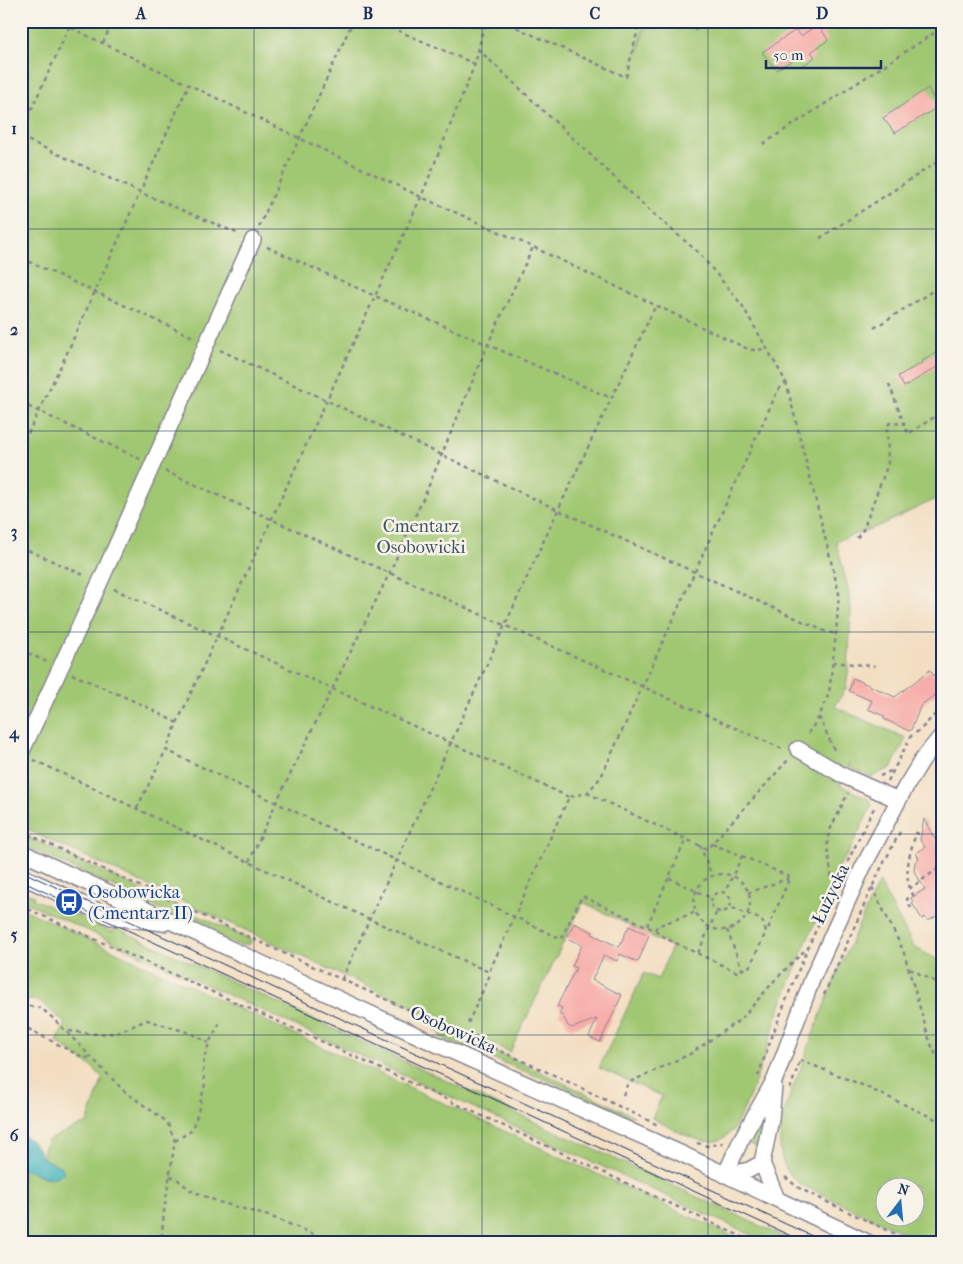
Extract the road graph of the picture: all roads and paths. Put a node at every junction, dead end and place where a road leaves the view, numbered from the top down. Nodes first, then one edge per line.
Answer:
1 (57, 21) edge
2 (72, 21) edge
3 (113, 21) edge
4 (345, 21) edge
5 (376, 21) edge
6 (485, 21) edge
7 (502, 21) edge
8 (640, 21) edge
9 (708, 21) edge
10 (352, 23) edge
11 (69, 27) junction
12 (942, 28) edge
13 (694, 30) dead end
14 (103, 42) junction
15 (479, 50) junction
16 (475, 64) junction
17 (189, 84) junction
18 (21, 132) edge
19 (21, 137) edge
20 (300, 138) junction
21 (763, 144) dead end
22 (942, 159) edge
23 (139, 192) junction
24 (421, 196) junction
25 (820, 238) dead end
26 (253, 240) junction
27 (533, 247) junction
28 (21, 258) edge
29 (942, 285) edge
30 (94, 291) junction
31 (375, 296) junction
32 (656, 305) junction
33 (874, 328) dead end
34 (207, 344) junction
35 (488, 344) junction
36 (767, 349) junction
37 (786, 382) junction
38 (889, 384) dead end
39 (611, 398) junction
40 (327, 400) junction
41 (21, 403) edge
42 (38, 411) junction
43 (942, 412) edge
44 (905, 424) junction
45 (21, 448) edge
46 (441, 454) junction
47 (152, 465) junction
48 (558, 510) junction
49 (271, 518) junction
50 (857, 538) dead end
51 (21, 546) edge
52 (390, 572) junction
53 (695, 572) junction
54 (100, 582) junction
55 (504, 625) junction
56 (836, 634) junction
57 (216, 636) junction
58 (21, 650) edge
59 (833, 662) junction
60 (875, 666) dead end
61 (60, 668) junction
62 (642, 687) junction
63 (332, 689) junction
64 (942, 707) edge
65 (819, 717) junction
66 (177, 723) junction
67 (942, 734) edge
68 (911, 736) dead end
69 (450, 743) junction
70 (166, 750) junction
71 (796, 751) junction
72 (26, 756) edge
73 (837, 757) dead end
74 (942, 762) edge
75 (937, 768) dead end
76 (893, 770) dead end
77 (879, 777) dead end
78 (854, 780) junction
79 (587, 793) junction
80 (569, 797) junction
81 (898, 800) junction
82 (276, 803) junction
83 (137, 808) junction
84 (21, 831) edge
85 (920, 834) dead end
86 (686, 839) junction
87 (712, 844) junction
88 (700, 845) junction
89 (21, 852) edge
90 (742, 856) junction
91 (398, 860) junction
92 (249, 862) junction
93 (942, 866) edge
94 (21, 876) edge
95 (712, 876) junction
96 (732, 876) junction
97 (790, 877) junction
98 (669, 878) junction
99 (836, 883) dead end
100 (909, 889) junction
101 (696, 891) junction
102 (725, 892) junction
103 (748, 892) junction
104 (711, 898) junction
105 (21, 906) edge
106 (730, 907) junction
107 (911, 908) dead end
108 (696, 912) junction
109 (717, 912) junction
110 (747, 914) junction
111 (514, 916) junction
112 (369, 919) junction
113 (175, 924) junction
114 (647, 926) junction
115 (710, 928) junction
116 (655, 930) junction
117 (728, 930) junction
118 (766, 932) junction
119 (806, 948) dead end
120 (698, 954) junction
121 (742, 969) junction
122 (909, 969) junction
123 (489, 972) junction
124 (342, 980) junction
125 (942, 985) edge
126 (823, 998) dead end
127 (21, 1005) edge
128 (221, 1021) dead end
129 (468, 1023) dead end
130 (21, 1026) edge
131 (67, 1031) junction
132 (209, 1043) junction
133 (94, 1059) junction
134 (942, 1068) edge
135 (775, 1079) junction
136 (623, 1095) dead end
137 (787, 1098) dead end
138 (942, 1122) edge
139 (667, 1129) dead end
140 (175, 1141) junction
141 (692, 1142) dead end
142 (724, 1142) dead end
143 (762, 1163) junction
144 (781, 1172) dead end
145 (726, 1174) junction
146 (170, 1176) junction
147 (777, 1199) junction
148 (21, 1236) edge
149 (47, 1243) edge
150 (162, 1243) edge
151 (335, 1243) edge
152 (755, 1243) edge
153 (868, 1243) edge
154 (915, 1243) edge

1 - 11 path
2 - 11 path
3 - 14 path
4 - 10 path
5 - 16 path
6 - 15 path
7 - 8 path
9 - 13 path
10 - 20 path
11 - 14 path
11 - 18 path
12 - 21 path
14 - 17 path
15 - 16 path
15 - 36 path
16 - 24 path
17 - 20 path
17 - 23 path
19 - 23 path
20 - 24 path
20 - 26 path
22 - 25 path
23 - 26 path
23 - 30 path
24 - 27 path
24 - 31 path
26 - 31 path
26 - 34 street
27 - 32 path
27 - 35 path
28 - 30 path
29 - 33 path
30 - 34 path
30 - 42 path
31 - 35 path
31 - 40 path
32 - 36 path
32 - 39 path
34 - 40 path
34 - 47 street
35 - 39 path
35 - 46 path
36 - 37 path
37 - 53 path
37 - 56 path
38 - 44 path
39 - 48 path
40 - 46 path
40 - 49 path
41 - 42 path
42 - 45 path
42 - 47 path
43 - 44 path
44 - 50 path
46 - 48 path
46 - 52 path
47 - 49 path
47 - 54 street
48 - 53 path
48 - 55 path
49 - 52 path
49 - 57 path
51 - 54 path
52 - 55 path
52 - 63 path
53 - 56 path
53 - 62 path
54 - 57 path
54 - 61 street
55 - 62 path
55 - 69 path
56 - 59 path
57 - 63 path
57 - 66 path
58 - 61 path
59 - 60 path
59 - 65 path
61 - 66 path
61 - 72 street
62 - 71 path
62 - 79 path
63 - 69 path
63 - 82 path
64 - 68 path
65 - 71 path
65 - 73 path
66 - 70 path
67 - 81 street, Łużycka
69 - 80 path
69 - 91 path
70 - 82 path
70 - 83 path
71 - 78 street
71 - 87 path
72 - 83 path
74 - 75 path
76 - 77 path
78 - 81 street
78 - 99 path
79 - 80 path
79 - 86 path
80 - 111 path
81 - 135 street, Łużycka
82 - 91 path
82 - 92 path
83 - 92 path
84 - 124 path
85 - 100 path
86 - 88 path
86 - 98 path
87 - 88 path
87 - 90 path
88 - 95 path
89 - 113 street, Osobowicka
90 - 96 path
90 - 97 path
91 - 111 path
91 - 112 path
92 - 112 path
93 - 100 path
94 - 113 street
95 - 96 path
95 - 101 path
96 - 102 path
96 - 103 path
97 - 103 path
97 - 118 path
98 - 101 path
98 - 114 path
100 - 107 path
101 - 104 path
101 - 108 path
102 - 104 path
102 - 106 path
103 - 110 path
104 - 109 path
105 - 152 path
106 - 109 path
106 - 110 path
108 - 115 path
108 - 116 path
109 - 115 path
110 - 117 path
110 - 118 path
111 - 114 path
111 - 123 path
112 - 123 path
112 - 124 path
113 - 145 street, Osobowicka
114 - 116 path
115 - 117 path
115 - 120 path
116 - 120 path
117 - 121 path
118 - 121 path
119 - 136 path
120 - 121 path
122 - 125 path
122 - 126 path
122 - 134 path
123 - 129 path
124 - 139 path
127 - 131 path
128 - 132 path
130 - 133 path
131 - 132 path
131 - 133 path
132 - 140 path
133 - 140 path
135 - 143 street, Łużycka
135 - 145 street, Łużycka
137 - 138 path
140 - 146 path
141 - 142 path
143 - 145 street
143 - 147 street
144 - 154 path
145 - 147 street, Osobowicka
146 - 150 path
146 - 151 path
147 - 153 street, Osobowicka
148 - 149 path

